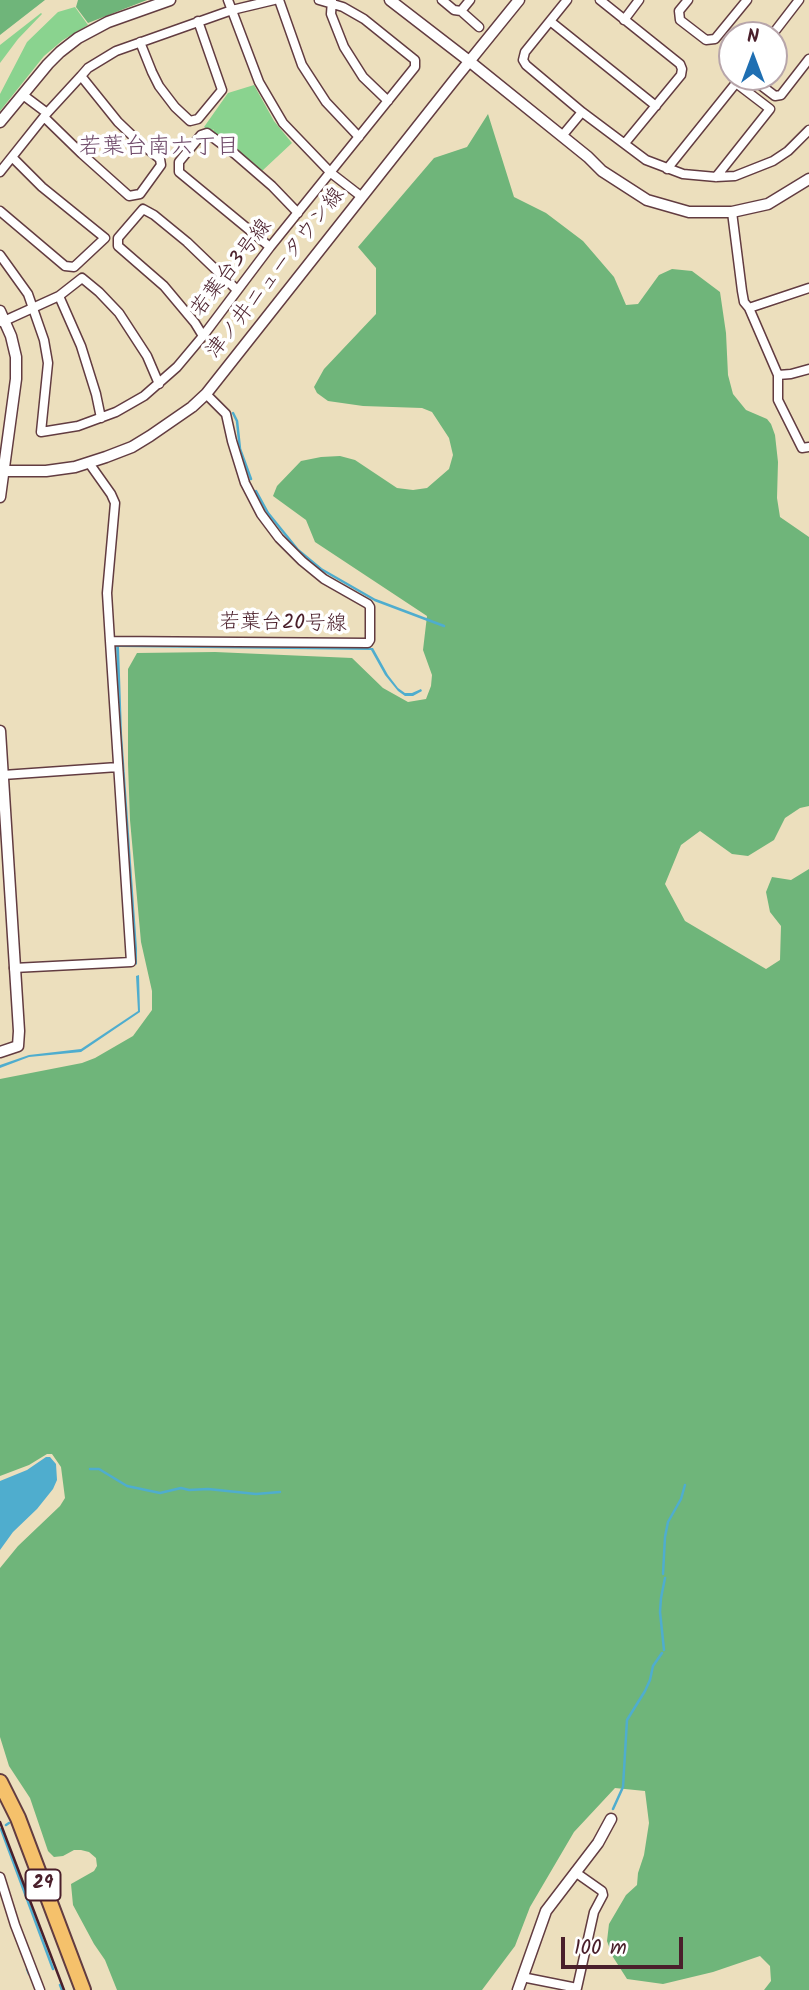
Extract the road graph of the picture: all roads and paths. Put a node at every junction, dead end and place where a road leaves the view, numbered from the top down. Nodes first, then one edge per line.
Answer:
1 (170, 0) edge
2 (228, 0) edge
3 (276, 0) edge
4 (319, 0) edge
5 (390, 0) edge
6 (408, 0) edge
7 (442, 0) edge
8 (470, 0) edge
9 (519, 0) edge
10 (567, 0) edge
11 (600, 0) edge
12 (639, 0) edge
13 (688, 0) edge
14 (747, 0) edge
15 (799, 0) edge
16 (332, 2) edge
17 (402, 9) junction
18 (232, 10) junction
19 (461, 11) junction
20 (624, 20) junction
21 (550, 21) junction
22 (783, 21) edge
23 (198, 22) junction
24 (479, 27) dead end
25 (140, 42) junction
26 (809, 59) edge
27 (469, 61) junction
28 (81, 76) junction
29 (788, 86) edge
30 (768, 91) edge
31 (784, 91) edge
32 (23, 95) junction
33 (388, 101) junction
34 (656, 106) junction
35 (582, 112) junction
36 (46, 115) junction
37 (0, 122) edge
38 (809, 130) edge
39 (562, 136) junction
40 (359, 137) junction
41 (625, 143) junction
42 (13, 158) junction
43 (667, 169) junction
44 (0, 173) edge
45 (331, 173) junction
46 (716, 177) junction
47 (809, 179) edge
48 (362, 197) junction
49 (0, 211) edge
50 (732, 212) junction
51 (298, 213) junction
52 (270, 247) junction
53 (0, 256) edge
54 (809, 288) edge
55 (237, 290) junction
56 (59, 296) junction
57 (749, 307) junction
58 (34, 309) junction
59 (1, 318) edge
60 (203, 336) junction
61 (809, 369) edge
62 (778, 375) junction
63 (159, 384) junction
64 (206, 394) junction
65 (101, 418) junction
66 (809, 447) edge
67 (89, 463) junction
68 (1, 472) edge
69 (0, 497) edge
70 (110, 641) junction
71 (0, 731) edge
72 (118, 767) junction
73 (4, 775) junction
74 (14, 968) junction
75 (0, 1052) edge
76 (0, 1782) edge
77 (611, 1819) dead end
78 (575, 1872) junction
79 (0, 1877) edge
80 (522, 1978) junction
81 (40, 1990) edge
82 (83, 1990) edge
83 (518, 1990) edge

1 - 32 street
2 - 18 street
3 - 18 street
3 - 40 street
4 - 16 street, 若葉台3号線
5 - 17 street
6 - 17 street
7 - 19 street
8 - 19 street
9 - 27 street, 津ノ井ニュータウン線
10 - 21 street
11 - 20 street
12 - 20 street
13 - 14 street
15 - 22 street
16 - 33 street
16 - 33 street, 若葉台3号線
17 - 27 street
18 - 23 street
18 - 45 street
19 - 24 street
20 - 34 street
21 - 34 street
21 - 35 street
23 - 25 street
23 - 25 street
25 - 28 street
26 - 29 street
27 - 39 street
27 - 48 street, 津ノ井ニュータウン線
28 - 36 street
28 - 36 street
30 - 31 street
32 - 36 street
32 - 37 street
33 - 40 street, 若葉台3号線
34 - 41 street
35 - 39 street
35 - 41 street
36 - 42 street
38 - 46 street
39 - 50 street
40 - 45 street, 若葉台3号線
41 - 43 street
42 - 44 street
42 - 49 street
43 - 46 street
43 - 46 street
45 - 48 street
45 - 51 street, 若葉台3号線
47 - 50 street
48 - 64 street, 津ノ井ニュータウン線
50 - 57 street
51 - 52 street, 若葉台3号線
51 - 52 street
52 - 55 street, 若葉台3号線
53 - 58 street, 若葉台3号線
54 - 57 street
55 - 60 street, 若葉台3号線
55 - 60 street
56 - 58 street
56 - 63 street
56 - 65 street
57 - 62 street
58 - 59 street
58 - 65 street, 若葉台3号線
59 - 68 street
60 - 63 street, 若葉台3号線
61 - 62 street
62 - 66 street
63 - 65 street, 若葉台3号線
64 - 67 street, 津ノ井ニュータウン線
64 - 70 street, 若葉台20号線
67 - 68 street, 津ノ井ニュータウン線
67 - 70 street
68 - 69 street
70 - 72 street
71 - 73 street
72 - 73 street
72 - 74 street
73 - 74 street
74 - 75 street
76 - 82 highway, 29
77 - 78 street
78 - 80 street
78 - 80 street
79 - 81 street
80 - 83 street

